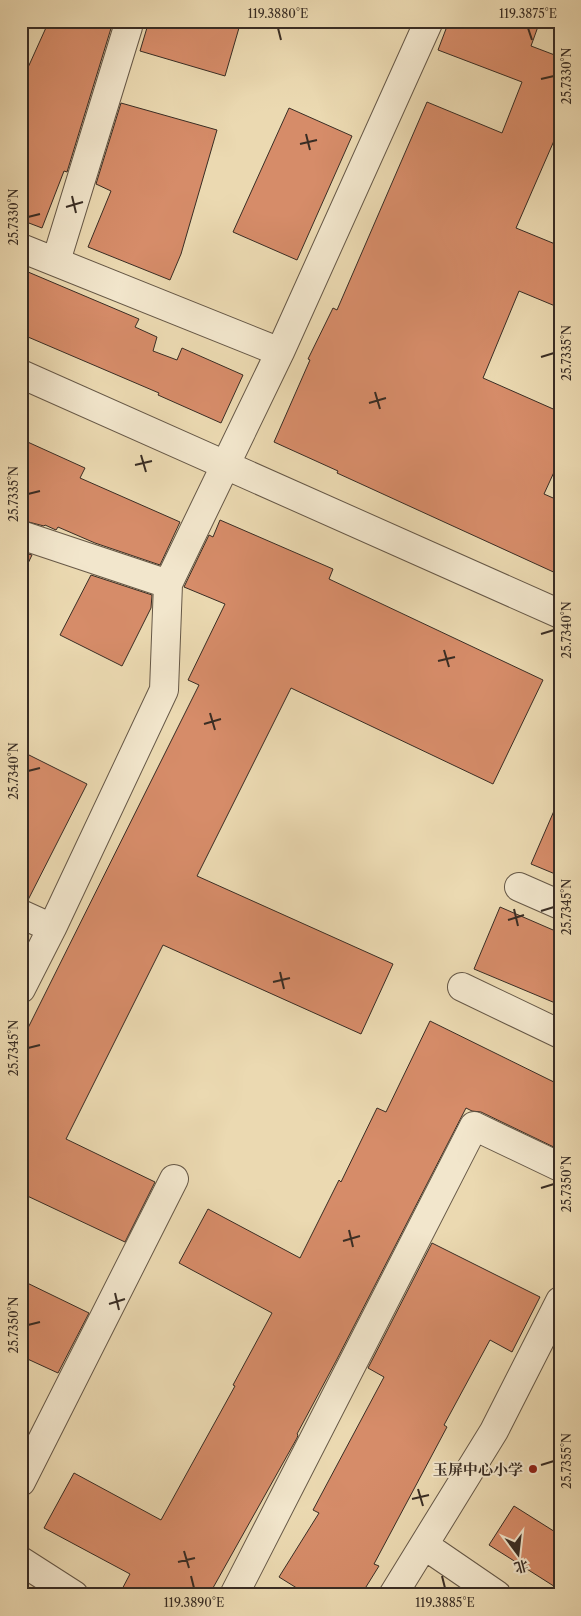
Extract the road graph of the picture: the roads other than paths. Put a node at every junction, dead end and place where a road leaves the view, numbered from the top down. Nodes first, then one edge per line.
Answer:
1 (128, 21) edge
2 (429, 21) edge
3 (21, 248) edge
4 (56, 261) junction
5 (280, 352) junction
6 (21, 374) edge
7 (226, 465) junction
8 (21, 535) edge
9 (168, 584) junction
10 (560, 614) edge
11 (519, 887) dead end
12 (560, 905) edge
13 (21, 914) edge
14 (52, 928) junction
15 (462, 987) dead end
16 (21, 989) edge
17 (560, 1034) edge
18 (560, 1167) edge
19 (174, 1179) dead end
20 (560, 1301) edge
21 (21, 1482) edge
22 (424, 1545) junction
23 (21, 1561) edge
24 (74, 1595) edge
25 (234, 1595) edge
26 (393, 1595) edge
27 (497, 1595) edge

1 - 4 street
2 - 5 street
3 - 4 street
4 - 5 street
5 - 7 street
6 - 7 street
7 - 9 street
7 - 10 street
8 - 9 street
9 - 14 street
11 - 12 street
13 - 14 street
14 - 16 street
15 - 17 street
18 - 25 street
19 - 21 street
20 - 22 street
22 - 26 street
22 - 27 street
23 - 24 street

